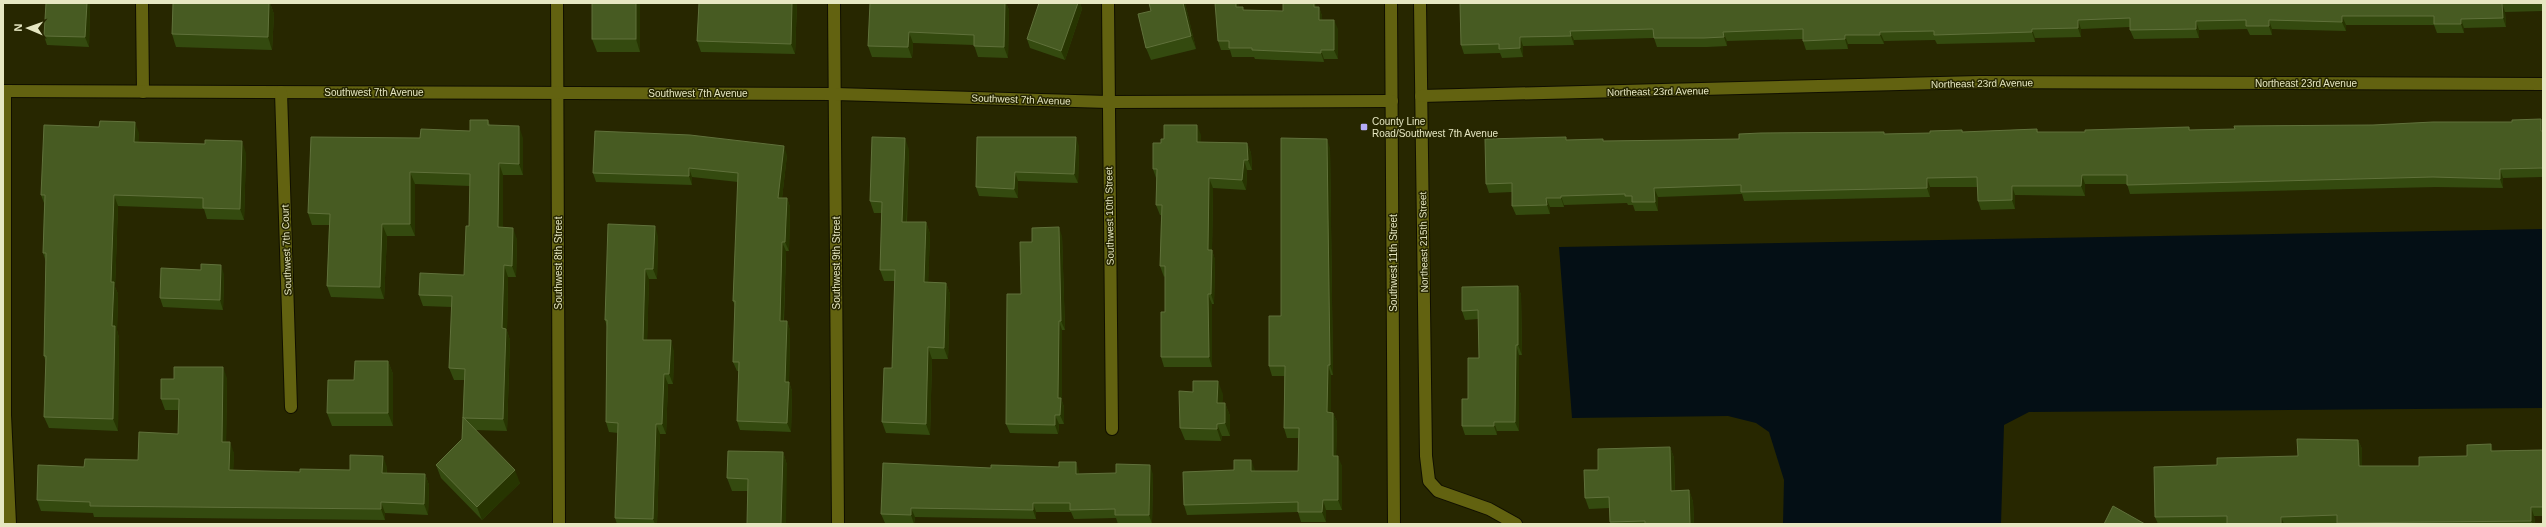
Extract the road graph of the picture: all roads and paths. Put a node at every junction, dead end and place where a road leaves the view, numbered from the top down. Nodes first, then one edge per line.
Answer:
1 (142, 3) edge
2 (557, 3) edge
3 (834, 3) edge
4 (1108, 3) edge
5 (1391, 3) edge
6 (1420, 3) edge
7 (2543, 84) edge
8 (4, 91) edge
9 (143, 92) junction
10 (281, 92) junction
11 (558, 93) junction
12 (834, 94) junction
13 (1421, 96) junction
14 (1392, 100) junction
15 (1108, 102) junction
16 (291, 407) dead end
17 (1112, 429) dead end
18 (10, 524) edge
19 (558, 524) edge
20 (838, 524) edge
21 (1394, 524) edge
22 (1516, 524) edge

1 - 9 street
2 - 11 street, Southwest 8th Street
3 - 12 street, Southwest 9th Street
4 - 15 street, Southwest 10th Street
5 - 14 street, Southwest 11th Street
6 - 13 street, Northeast 215th Street
7 - 13 street, Northeast 23rd Avenue
8 - 9 street, Southwest 7th Avenue
8 - 18 street
9 - 10 street, Southwest 7th Avenue
10 - 11 street, Southwest 7th Avenue
10 - 16 street, Southwest 7th Court
11 - 12 street, Southwest 7th Avenue
11 - 19 street, Southwest 8th Street
12 - 15 street, Southwest 7th Avenue
12 - 20 street, Southwest 9th Street
13 - 22 street, Northeast 215th Street
14 - 15 street, Southwest 7th Avenue
14 - 21 street, Southwest 11th Street
15 - 17 street, Southwest 10th Street

